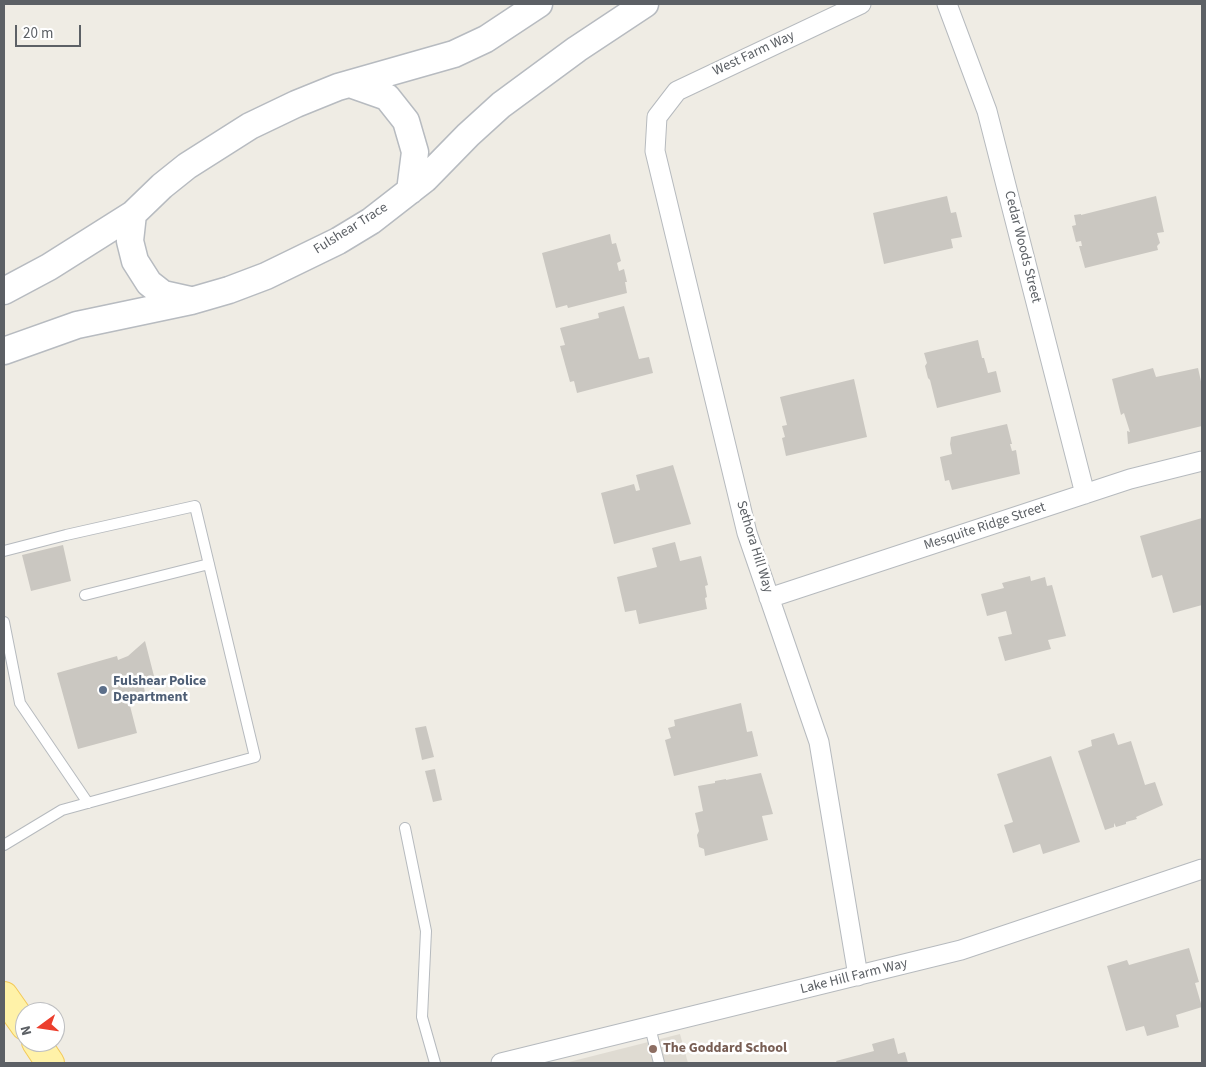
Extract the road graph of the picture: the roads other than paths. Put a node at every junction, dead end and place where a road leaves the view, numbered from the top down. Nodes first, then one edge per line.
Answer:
1 (539, 4) edge
2 (645, 4) edge
3 (861, 4) edge
4 (947, 4) edge
5 (350, 84) junction
6 (657, 117) joint
7 (410, 191) junction
8 (133, 214) junction
9 (4, 291) edge
10 (191, 300) junction
11 (4, 351) edge
12 (1202, 461) edge
13 (1086, 494) junction
14 (4, 551) edge
15 (209, 564) junction
16 (85, 595) dead end
17 (769, 598) junction
18 (4, 622) edge
19 (88, 803) junction
20 (405, 828) dead end
21 (4, 845) edge
22 (1202, 869) edge
23 (858, 976) junction
24 (4, 996) edge
25 (15, 1012) edge
26 (650, 1027) junction
27 (43, 1052) edge
28 (50, 1063) edge
29 (435, 1063) edge
30 (501, 1063) edge
31 (659, 1063) edge

1 - 5 street
2 - 7 street, Fulshear Trace
3 - 6 street, West Farm Way
4 - 13 street, Cedar Woods Street
5 - 7 street
5 - 8 street
6 - 17 street, Sethora Hill Way
7 - 10 street, Fulshear Trace
8 - 9 street
8 - 10 street
10 - 11 street, Fulshear Trace
12 - 13 street, Mesquite Ridge Street
13 - 17 street, Mesquite Ridge Street
14 - 15 lane
15 - 16 lane
15 - 19 lane
17 - 23 street, Sethora Hill Way
18 - 19 lane
19 - 21 lane
20 - 29 lane
22 - 23 street, Lake Hill Farm Way
23 - 26 street, Lake Hill Farm Way
24 - 25 main road
26 - 30 street, Lake Hill Farm Way
26 - 31 lane
27 - 28 main road

